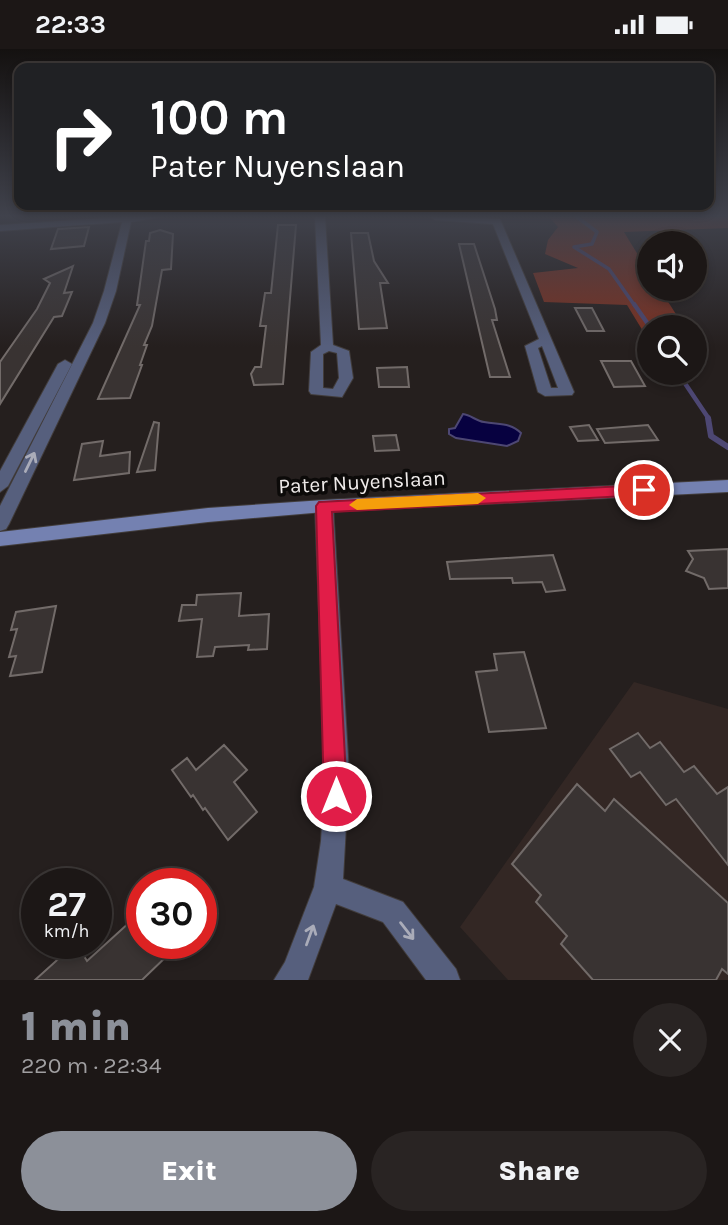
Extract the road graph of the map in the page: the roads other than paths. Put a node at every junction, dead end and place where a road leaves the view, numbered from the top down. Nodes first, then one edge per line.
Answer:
1 (112, 260) edge
2 (322, 260) edge
3 (512, 260) edge
4 (544, 341) dead end
5 (327, 347) dead end
6 (51, 401) junction
7 (0, 486) edge
8 (728, 486) edge
9 (324, 506) junction
10 (0, 524) edge
11 (0, 539) edge
12 (328, 887) junction
13 (289, 980) edge
14 (445, 980) edge

1 - 6 street
2 - 5 street
3 - 4 street
6 - 7 street
10 -> 6 street
8 - 9 street, Pater Nuyenslaan
9 - 11 street, Pater Nuyenslaan
9 - 12 street
13 -> 12 street
12 -> 14 street

